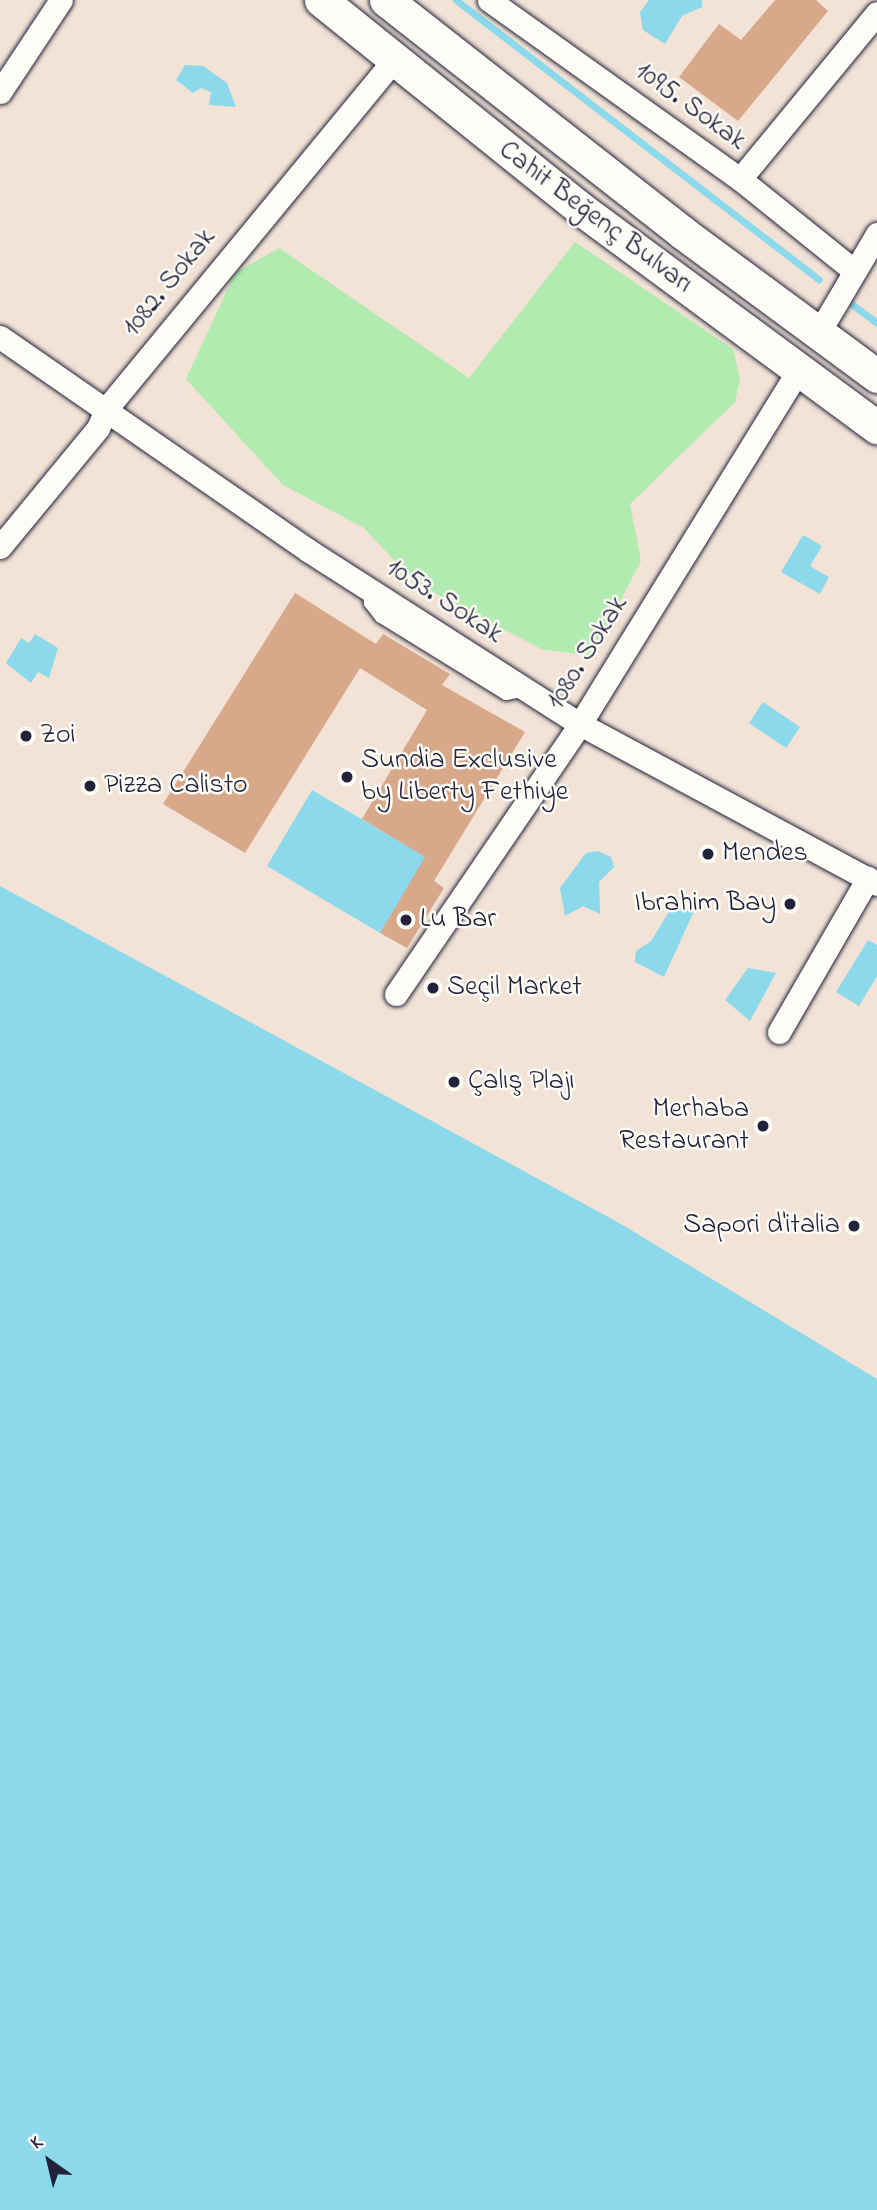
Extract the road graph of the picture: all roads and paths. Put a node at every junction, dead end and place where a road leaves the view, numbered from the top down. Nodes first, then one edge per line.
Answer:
1 (61, 0) edge
2 (321, 0) edge
3 (386, 0) edge
4 (489, 0) edge
5 (877, 13) edge
6 (392, 62) junction
7 (0, 92) edge
8 (740, 179) junction
9 (877, 234) edge
10 (852, 270) junction
11 (819, 332) junction
12 (4, 346) edge
13 (798, 371) junction
14 (877, 376) edge
15 (107, 408) junction
16 (877, 427) edge
17 (0, 547) edge
18 (580, 724) junction
19 (873, 881) edge
20 (396, 994) dead end
21 (779, 1032) dead end

1 - 7 street
2 - 6 main road, Cahit Beğenç Bulvarı
3 - 11 main road, Cahit Beğenç Bulvarı
4 - 8 street, 1095. Sokak
5 - 8 street
6 - 13 main road, Cahit Beğenç Bulvarı
6 - 15 street, 1082. Sokak
8 - 10 street, 1095. Sokak
9 - 10 street
10 - 11 street
11 - 14 main road, Cahit Beğenç Bulvarı
12 - 15 street, 1053. Sokak
13 - 16 main road, Cahit Beğenç Bulvarı
13 - 18 street, 1080. Sokak
15 - 17 street, 1082. Sokak
15 - 18 street, 1053. Sokak
18 - 19 street, 1053. Sokak
18 - 20 street, 1080. Sokak
19 - 21 street

